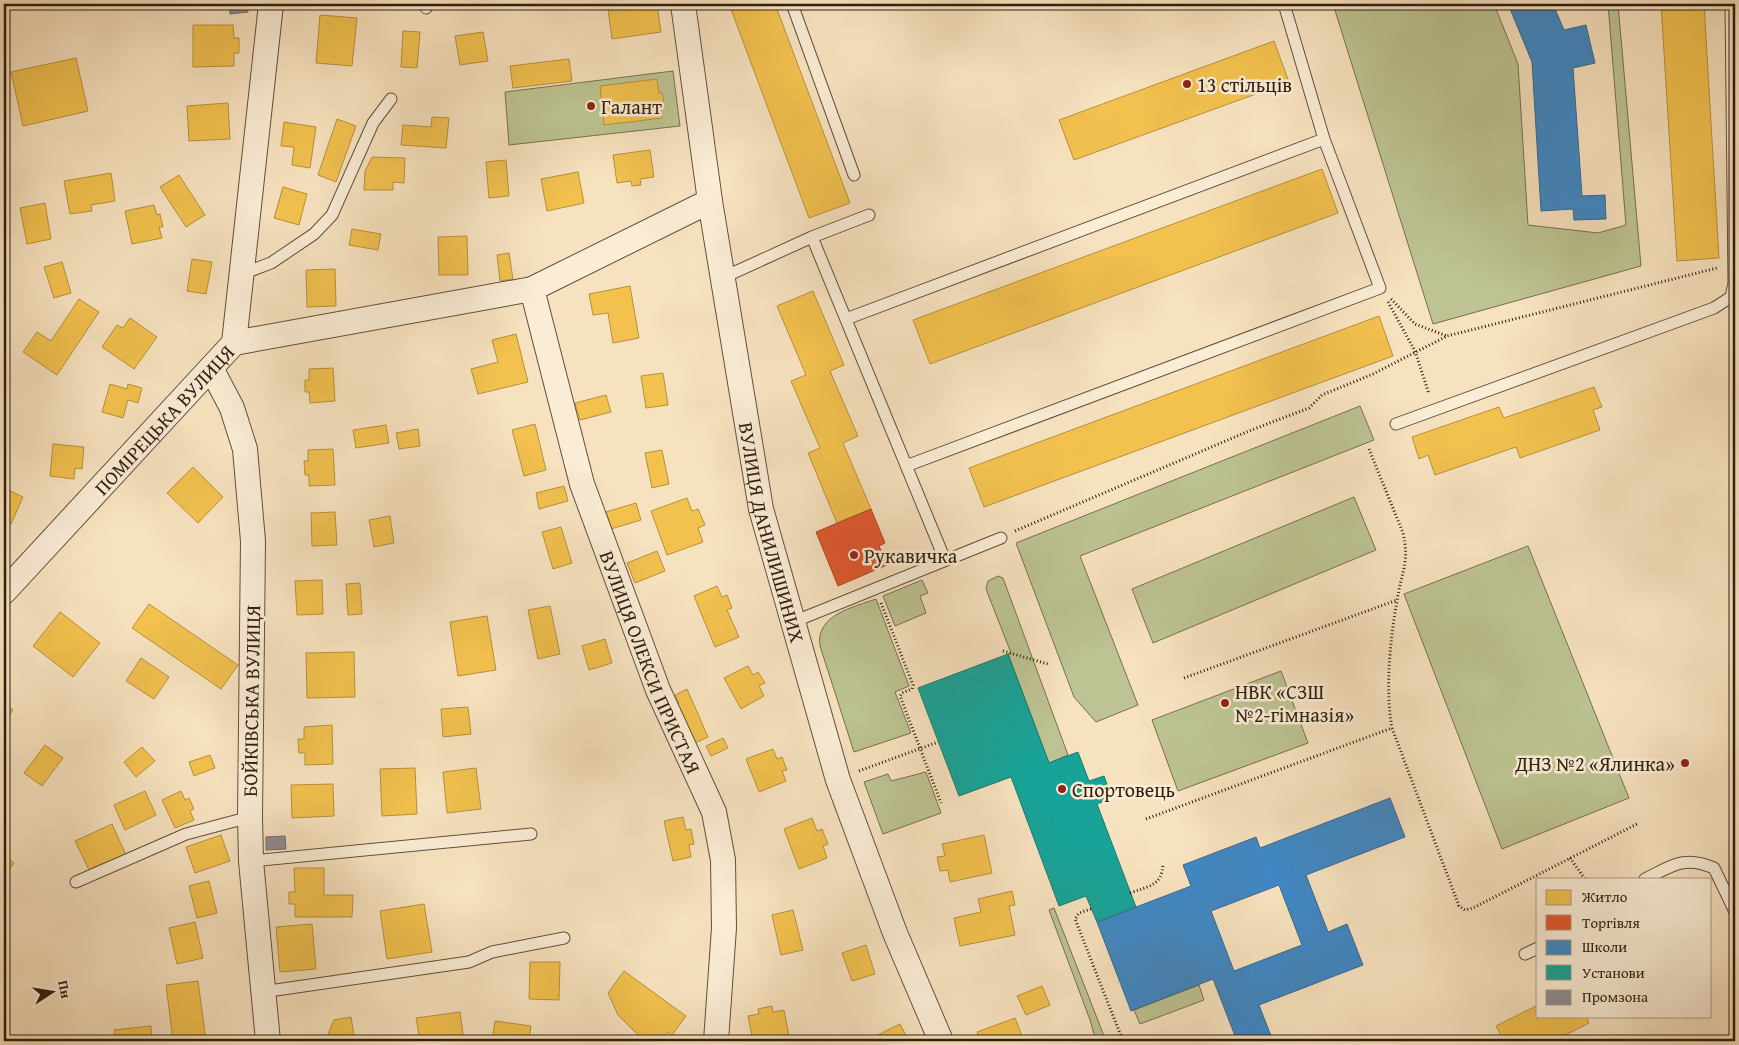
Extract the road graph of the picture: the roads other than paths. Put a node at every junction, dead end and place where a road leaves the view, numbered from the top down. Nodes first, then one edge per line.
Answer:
1 (271, 4) edge
2 (683, 4) edge
3 (792, 4) edge
4 (1284, 4) edge
5 (1731, 4) edge
6 (1734, 38) edge
7 (391, 99) dead end
8 (1324, 139) junction
9 (854, 175) dead end
10 (710, 201) junction
11 (869, 215) dead end
12 (812, 237) junction
13 (242, 274) junction
14 (722, 278) junction
15 (532, 289) junction
16 (846, 319) junction
17 (234, 343) junction
18 (211, 368) junction
19 (1396, 424) dead end
20 (906, 466) junction
21 (1001, 538) road end
22 (945, 560) junction
23 (4, 592) edge
24 (793, 622) junction
25 (250, 817) junction
26 (531, 834) dead end
27 (251, 861) junction
28 (1647, 878) edge
29 (76, 882) dead end
30 (1735, 912) edge
31 (564, 938) dead end
32 (1536, 949) edge
33 (1525, 954) dead end
34 (262, 992) junction
35 (268, 1041) edge
36 (716, 1041) edge
37 (942, 1041) edge

1 - 13 street, ПОМІРЕЦЬКА ВУЛИЦЯ
2 - 10 street, ВУЛИЦЯ ДАНИЛИШИНИХ
3 - 9 lane
4 - 8 lane
5 - 6 lane
6 - 19 lane
7 - 13 lane
8 - 16 lane
8 - 20 lane
10 - 14 street, ВУЛИЦЯ ДАНИЛИШИНИХ
10 - 15 street
11 - 12 lane
12 - 14 lane
12 - 16 lane
13 - 17 street, ПОМІРЕЦЬКА ВУЛИЦЯ
14 - 24 street, ВУЛИЦЯ ДАНИЛИШИНИХ
15 - 17 street
15 - 36 street, ВУЛИЦЯ ОЛЕКСИ ПРИСТАЯ
16 - 20 lane
17 - 18 street, ПОМІРЕЦЬКА ВУЛИЦЯ
18 - 23 street, ПОМІРЕЦЬКА ВУЛИЦЯ
18 - 25 street, БОЙКІВСЬКА ВУЛИЦЯ
20 - 22 lane
21 - 22 lane
22 - 24 lane
24 - 37 street, ВУЛИЦЯ ДАНИЛИШИНИХ
25 - 27 street, БОЙКІВСЬКА ВУЛИЦЯ
25 - 29 lane
26 - 27 lane
27 - 34 street, БОЙКІВСЬКА ВУЛИЦЯ
28 - 30 lane
31 - 34 lane
32 - 33 lane
34 - 35 street, БОЙКІВСЬКА ВУЛИЦЯ

